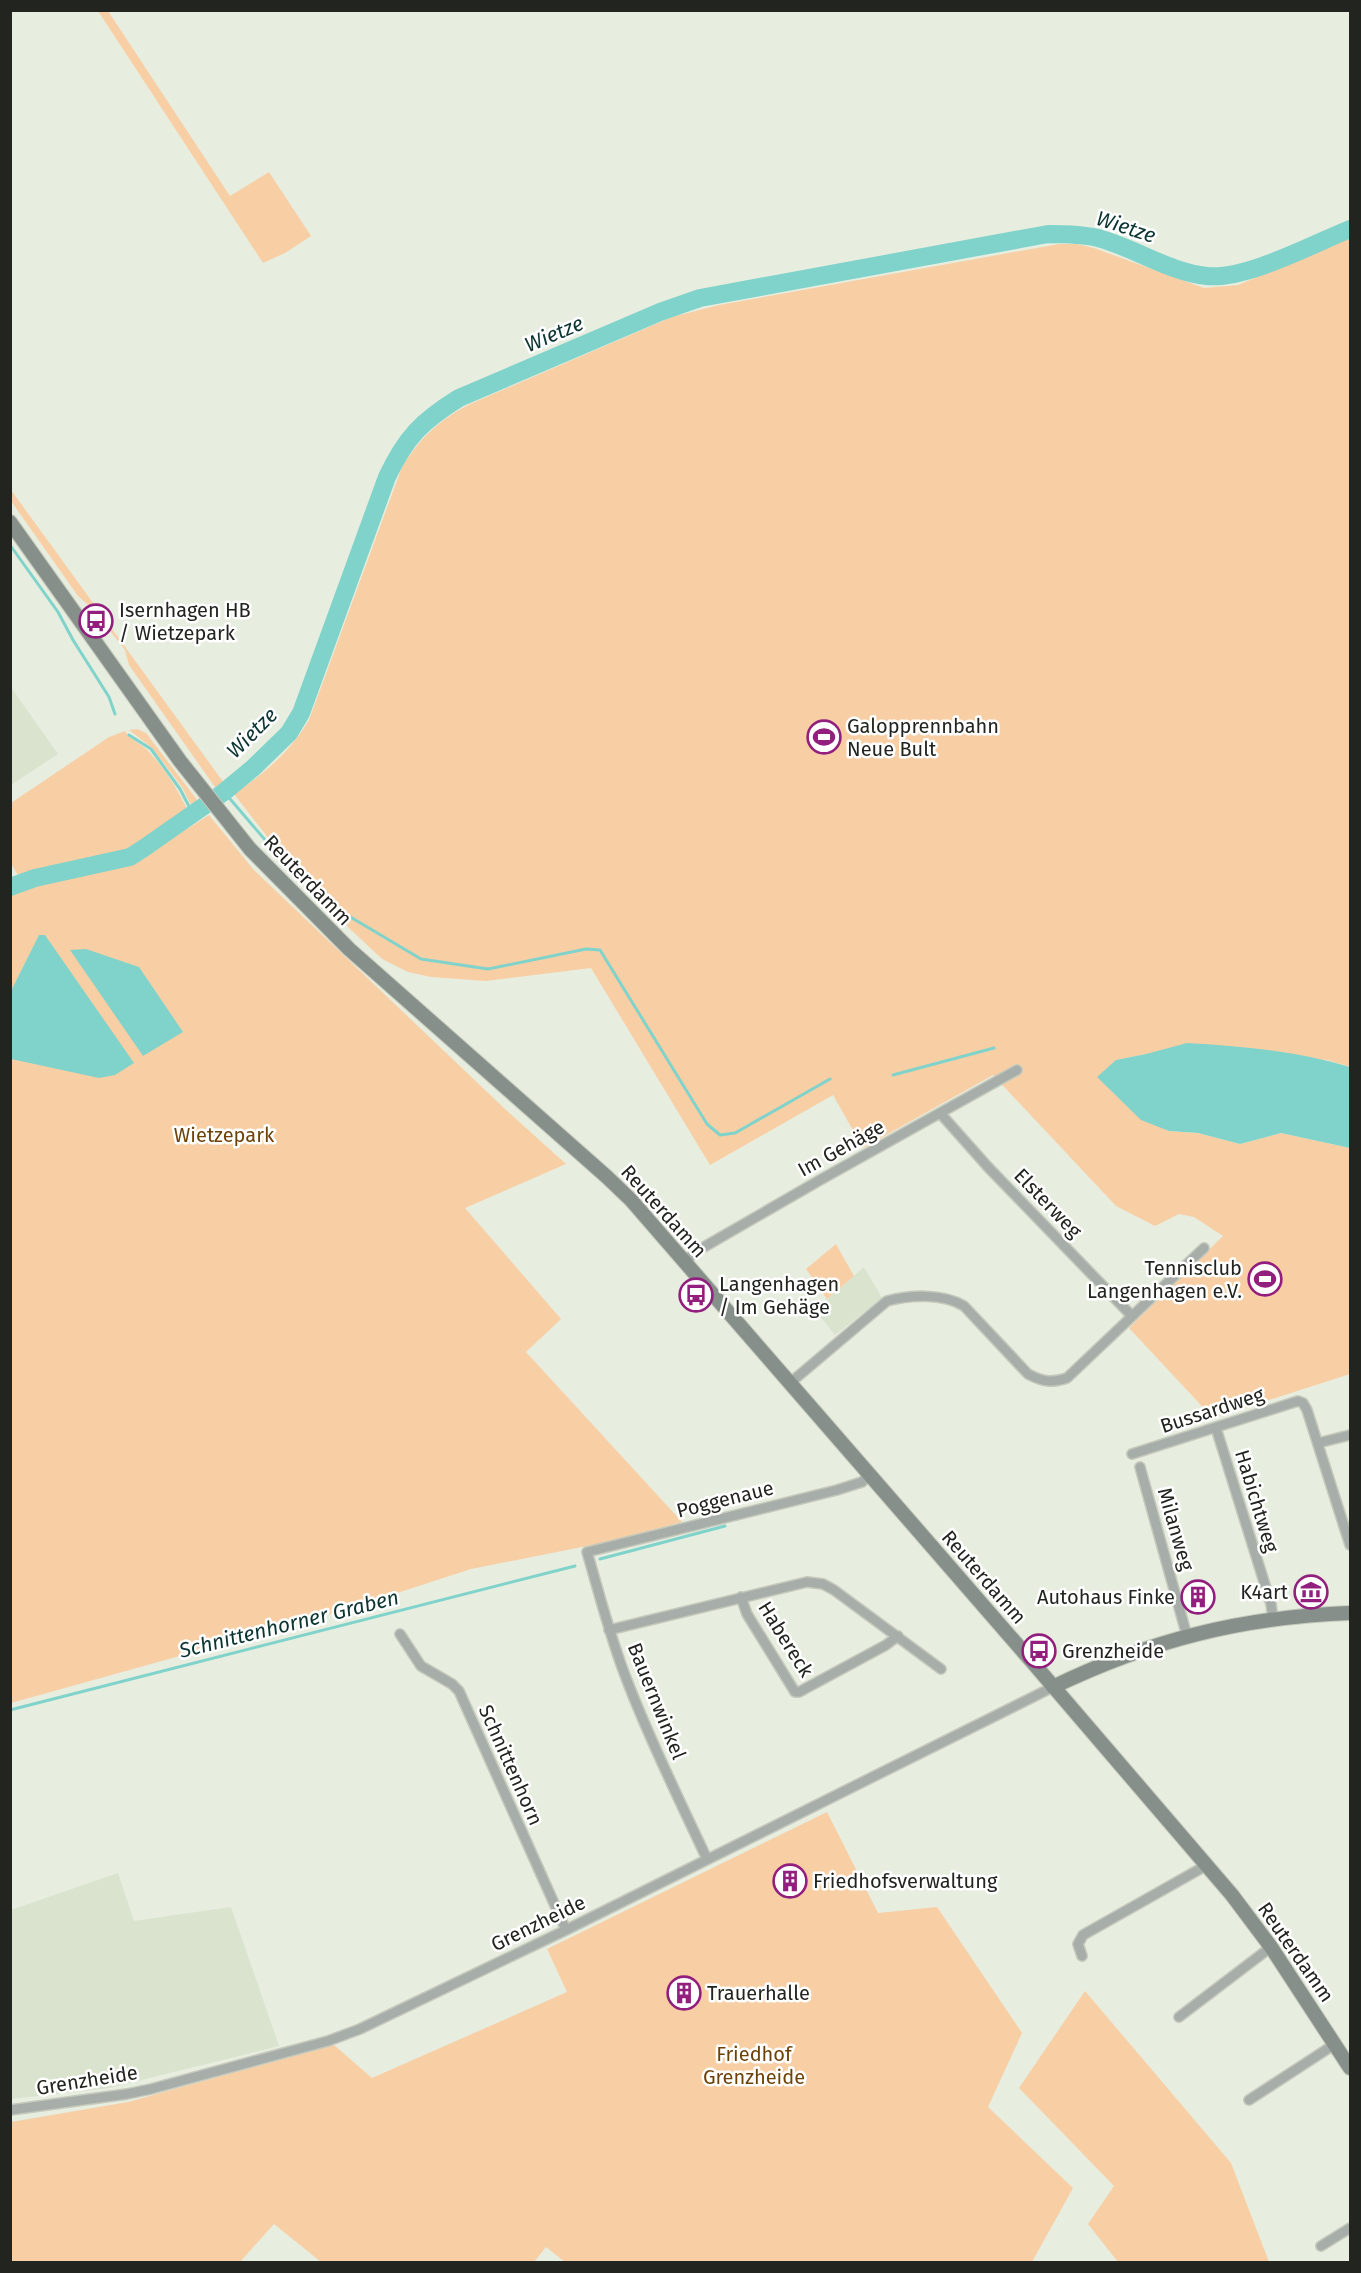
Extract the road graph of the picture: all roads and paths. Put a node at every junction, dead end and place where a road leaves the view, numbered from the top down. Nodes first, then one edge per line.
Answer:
1 (10, 522) edge
2 (1017, 1070) dead end
3 (940, 1113) junction
4 (1204, 1248) dead end
5 (685, 1261) junction
6 (1132, 1316) junction
7 (790, 1383) junction
8 (1216, 1428) junction
9 (1350, 1435) edge
10 (1318, 1443) junction
11 (1132, 1454) dead end
12 (1140, 1467) dead end
13 (869, 1475) junction
14 (1348, 1529) edge
15 (1350, 1545) edge
16 (587, 1552) joint
17 (741, 1597) junction
18 (1350, 1613) edge
19 (1273, 1619) junction
20 (609, 1630) junction
21 (400, 1634) dead end
22 (898, 1636) junction
23 (1187, 1636) junction
24 (941, 1669) dead end
25 (1053, 1687) junction
26 (707, 1858) junction
27 (1207, 1865) junction
28 (566, 1930) junction
29 (1271, 1947) junction
30 (1082, 1956) dead end
31 (1179, 2017) dead end
32 (1335, 2044) junction
33 (1350, 2068) edge
34 (1248, 2100) dead end
35 (10, 2110) edge
36 (1350, 2228) edge
37 (1322, 2247) dead end

1 - 5 street, Reuterdamm
2 - 3 street, Im Gehäge
3 - 5 street, Im Gehäge
3 - 6 street, Elsterweg
4 - 6 street
5 - 7 street, Reuterdamm
6 - 7 street
7 - 13 street, Reuterdamm
8 - 10 street, Bussardweg
8 - 11 street, Bussardweg
8 - 19 street, Habichtweg
9 - 10 street
10 - 14 street
12 - 23 street, Milanweg
13 - 16 street, Poggenaue
13 - 25 street, Reuterdamm
14 - 15 street
16 - 20 street, Bauernwinkel
17 - 20 street, Habereck
17 - 22 street, Habereck
17 - 22 street, Habereck
18 - 19 street
19 - 23 street
20 - 26 street, Bauernwinkel
21 - 28 street, Schnittenhorn
22 - 24 street, Habereck
23 - 25 street
25 - 26 street, Grenzheide
25 - 27 street, Reuterdamm
26 - 28 street, Grenzheide
27 - 29 street, Reuterdamm
27 - 30 street
28 - 35 street, Grenzheide
29 - 31 street
29 - 32 street, Reuterdamm
32 - 33 street, Reuterdamm
32 - 34 street
36 - 37 street

